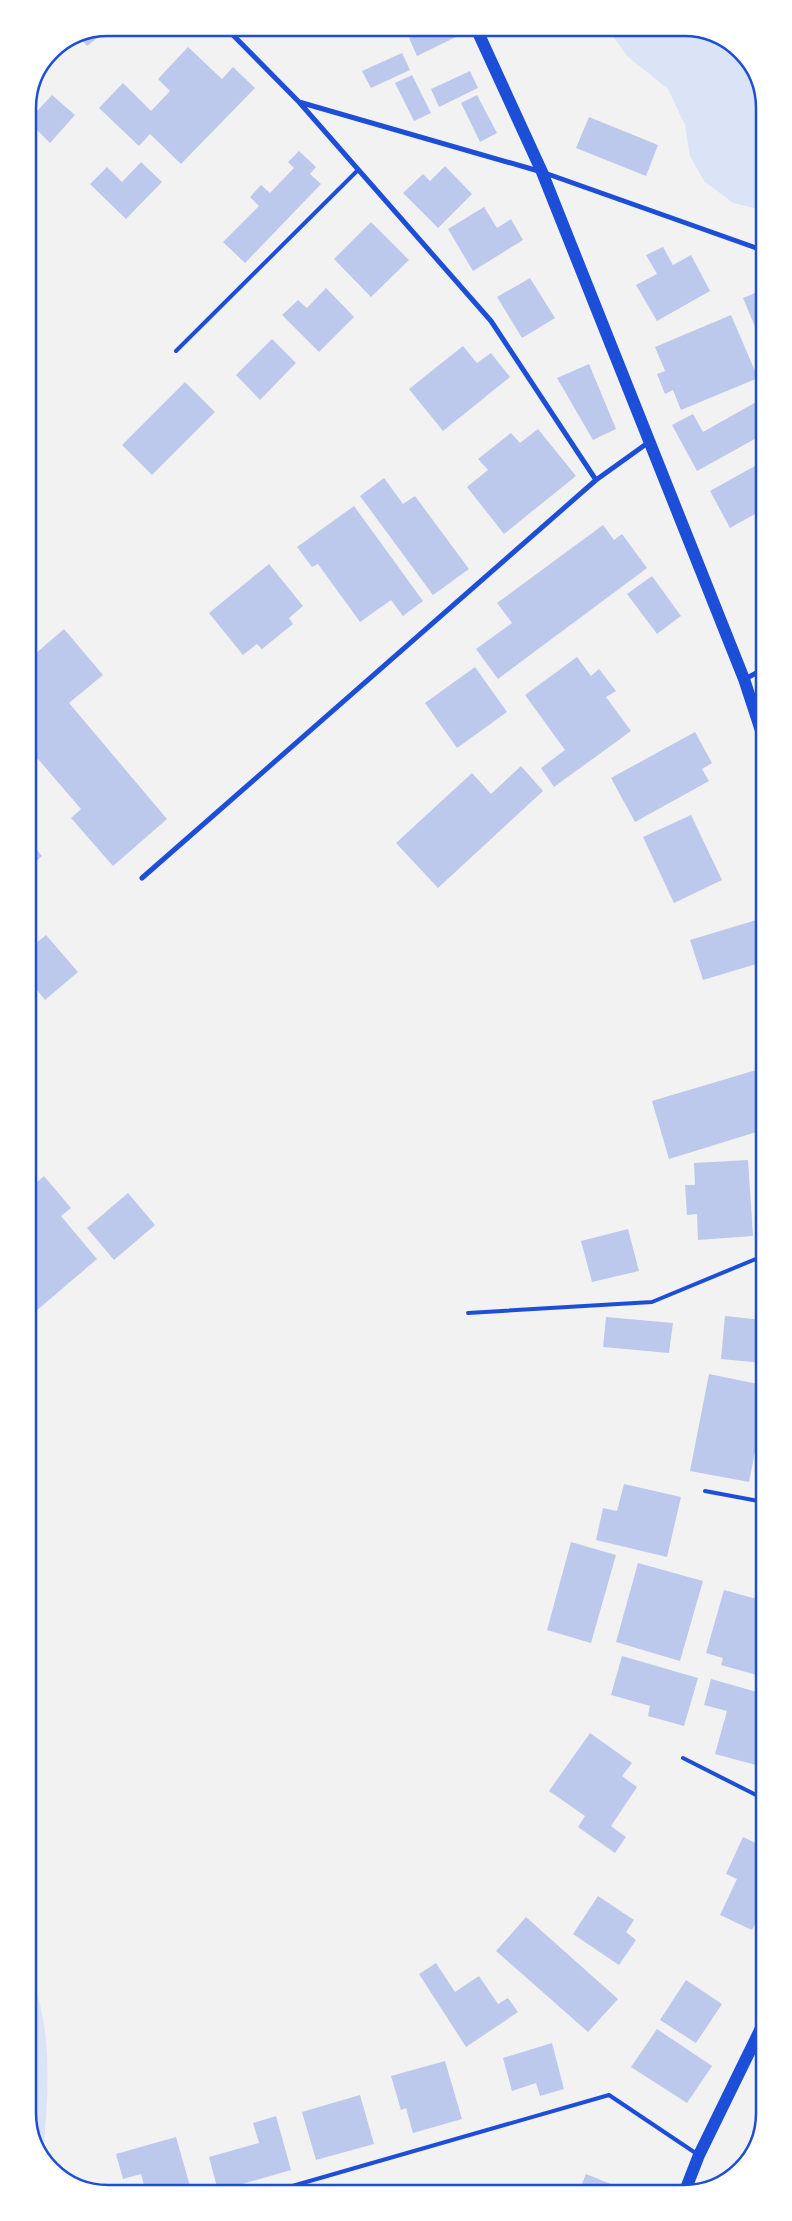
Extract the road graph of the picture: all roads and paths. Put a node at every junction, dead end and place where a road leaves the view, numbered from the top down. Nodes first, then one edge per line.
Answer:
1 (234, 36) edge
2 (480, 36) edge
3 (299, 102) junction
4 (358, 170) junction
5 (542, 172) junction
6 (756, 248) edge
7 (176, 351) dead end
8 (650, 442) junction
9 (596, 480) junction
10 (756, 673) edge
11 (744, 679) junction
12 (756, 716) edge
13 (142, 878) dead end
14 (756, 1259) edge
15 (468, 1313) dead end
16 (704, 1491) dead end
17 (756, 1501) edge
18 (683, 1758) dead end
19 (756, 1795) edge
20 (756, 2038) edge
21 (699, 2155) junction
22 (296, 2185) edge
23 (687, 2185) edge

1 - 3 street
2 - 5 main road
3 - 4 street
3 - 5 street
4 - 7 lane
4 - 9 street
5 - 6 street
5 - 8 main road
8 - 9 street
8 - 11 main road
9 - 13 street
10 - 11 street
11 - 12 main road
14 - 15 lane
16 - 17 lane
18 - 19 lane
20 - 21 main road
21 - 22 lane
21 - 23 main road

